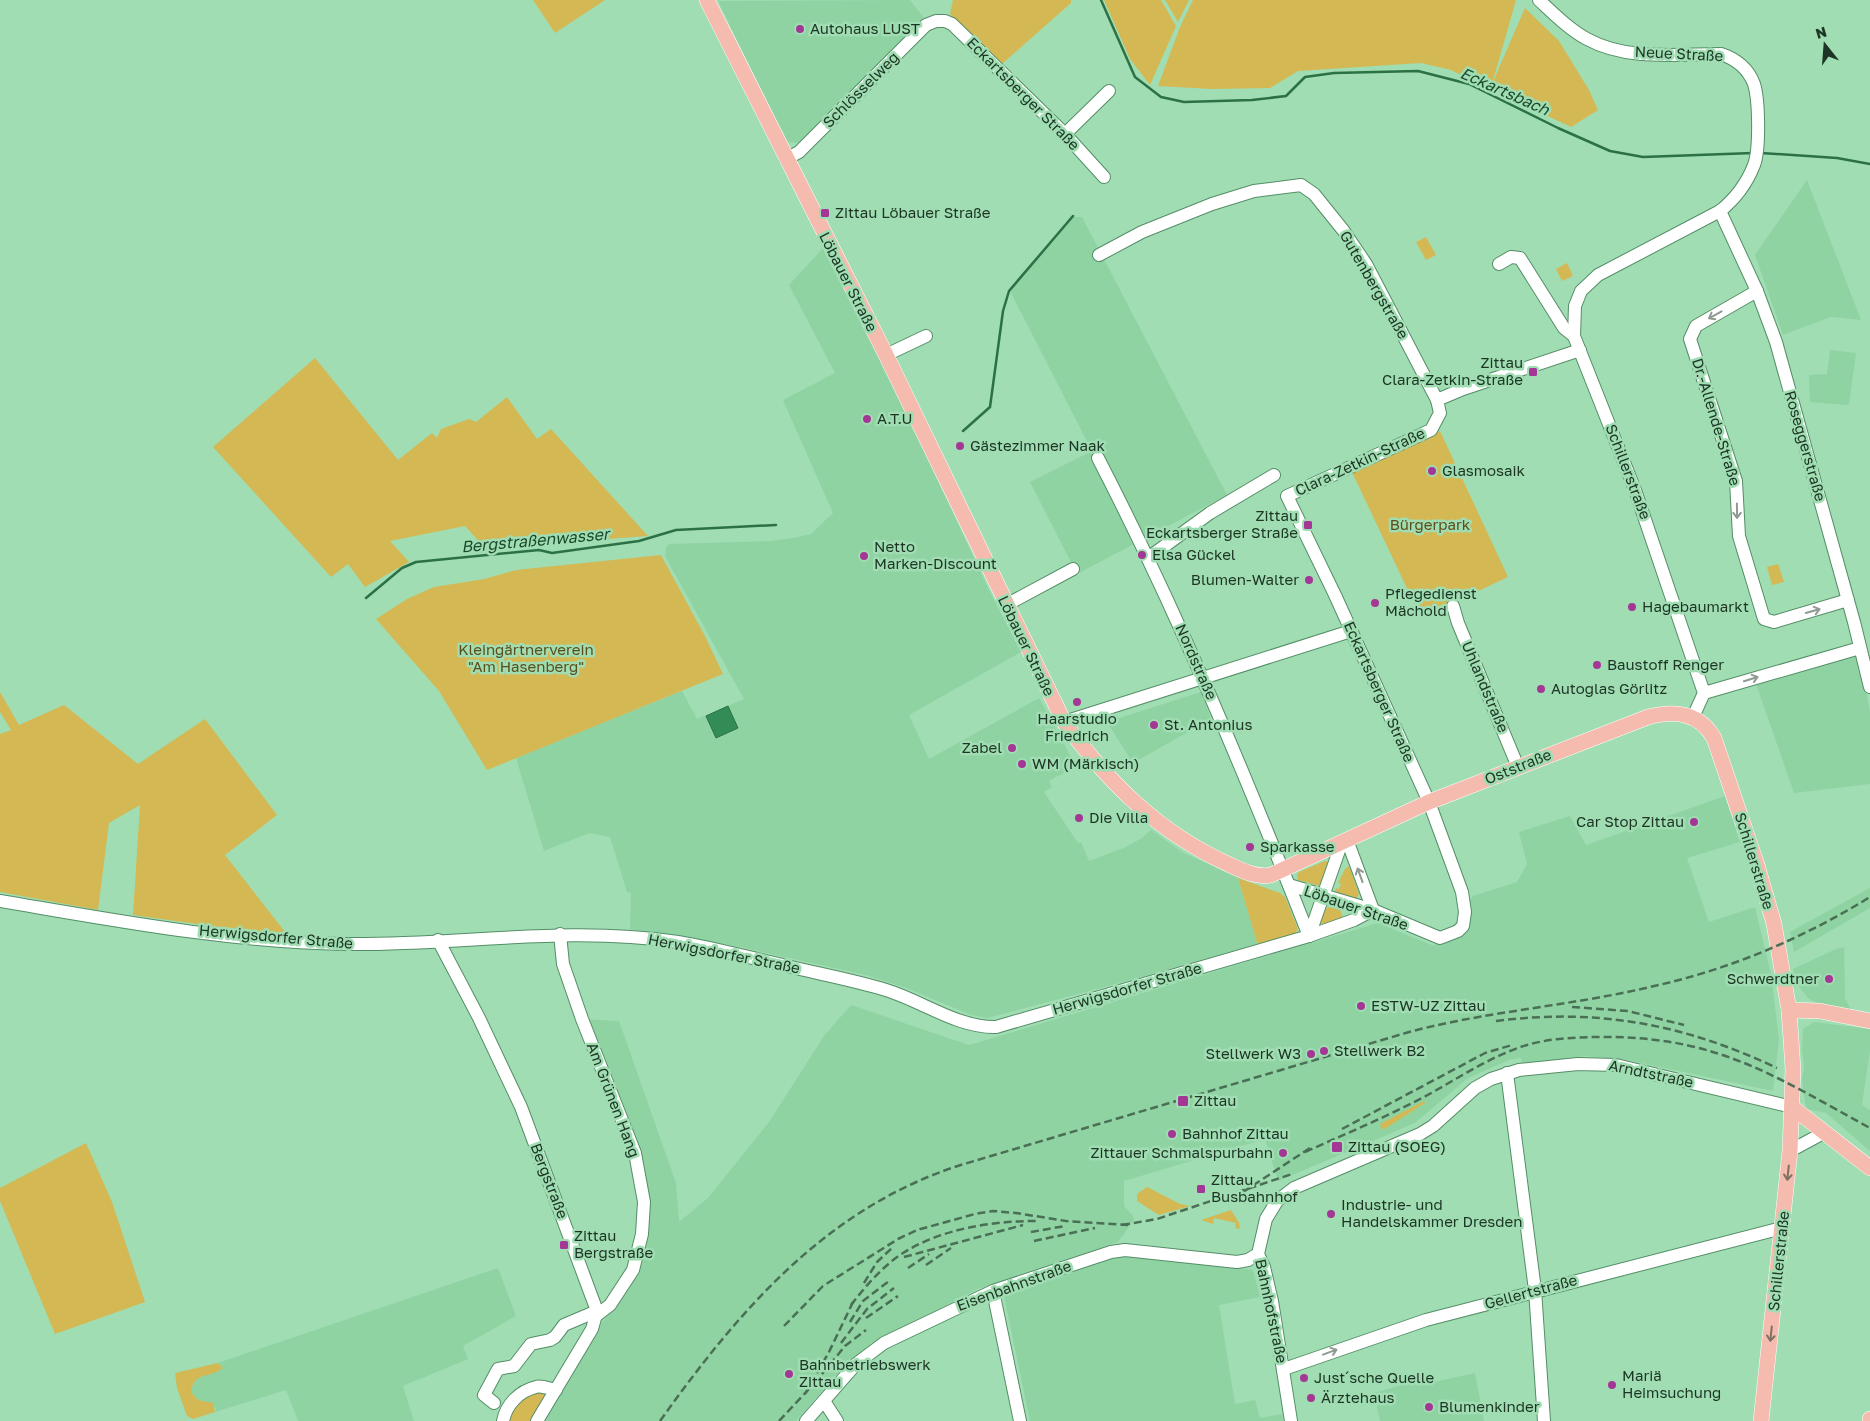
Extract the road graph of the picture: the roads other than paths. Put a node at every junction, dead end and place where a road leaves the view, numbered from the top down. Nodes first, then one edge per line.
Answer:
1 (708, 0) edge
2 (1539, 0) edge
3 (936, 21) joint
4 (1109, 91) dead end
5 (1065, 134) junction
6 (786, 159) junction
7 (1104, 177) dead end
8 (1747, 179) joint
9 (1720, 211) junction
10 (1099, 255) dead end
11 (1498, 264) dead end
12 (1757, 291) junction
13 (926, 336) dead end
14 (1574, 336) junction
15 (1580, 350) junction
16 (886, 355) junction
17 (1437, 400) junction
18 (1098, 458) dead end
19 (1274, 475) dead end
20 (1287, 496) joint
21 (1148, 558) junction
22 (1073, 569) dead end
23 (1848, 600) junction
24 (1006, 605) junction
25 (1453, 606) dead end
26 (1351, 631) junction
27 (1860, 648) junction
28 (1204, 678) junction
29 (1870, 688) edge
30 (1704, 693) junction
31 (1693, 717) junction
32 (1064, 722) junction
33 (1518, 767) junction
34 (1429, 802) junction
35 (1345, 841) junction
36 (1283, 871) junction
37 (1289, 885) junction
38 (1462, 892) joint
39 (1323, 896) junction
40 (0, 901) edge
41 (1373, 910) junction
42 (560, 934) junction
43 (1309, 936) junction
44 (438, 940) junction
45 (1789, 1010) junction
46 (1870, 1021) edge
47 (1507, 1073) junction
48 (1792, 1107) junction
49 (1825, 1132) junction
50 (1790, 1151) junction
51 (1870, 1168) edge
52 (1782, 1228) junction
53 (1258, 1254) junction
54 (1535, 1290) junction
55 (993, 1291) junction
56 (597, 1313) junction
57 (1284, 1369) junction
58 (556, 1390) junction
59 (824, 1401) junction
60 (494, 1403) dead end
61 (503, 1421) edge
62 (537, 1421) edge
63 (806, 1421) edge
64 (837, 1421) edge
65 (1020, 1421) edge
66 (1291, 1421) edge
67 (1544, 1421) edge
68 (1761, 1421) edge

1 - 6 main road, Löbauer Straße
2 - 8 street, Neue Straße
3 - 5 street, Eckartsberger Straße
3 - 6 street, Schlösselweg
4 - 5 street
5 - 7 street, Eckartsberger Straße
6 - 16 main road, Löbauer Straße
8 - 9 street, Schillerstraße
9 - 12 street, Roseggerstraße
9 - 14 street, Schillerstraße
10 - 17 street, Gutenbergstraße
11 - 14 street, Schillerstraße
12 - 23 street, Roseggerstraße
12 -> 23 street, Dr.-Allende-Straße
13 - 16 street
14 - 15 street, Schillerstraße
15 - 17 street
15 - 30 street, Schillerstraße
16 - 24 main road, Löbauer Straße
17 - 20 street, Clara-Zetkin-Straße
18 - 21 street, Nordstraße
19 - 21 street, Clara-Zetkin-Straße
20 - 26 street, Eckartsberger Straße
21 - 28 street, Nordstraße
22 - 24 street
23 - 27 street, Roseggerstraße
24 - 32 main road, Löbauer Straße
25 - 33 street, Uhlandstraße
26 - 28 street
26 - 34 street, Eckartsberger Straße
27 - 29 street, Roseggerstraße
30 -> 27 street
28 - 32 street
28 - 36 street, Nordstraße
30 - 31 street
31 - 33 main road, Oststraße
31 - 45 main road, Schillerstraße
32 - 36 main road, Löbauer Straße
33 - 34 main road, Oststraße
34 - 35 main road, Oststraße
34 - 38 street, Eckartsberger Straße
35 - 36 main road, Oststraße
35 - 39 street
41 -> 35 street
36 - 37 street, Löbauer Straße
37 - 39 street, Löbauer Straße
37 - 43 street
38 - 41 street, Löbauer Straße
39 - 41 street, Löbauer Straße
39 - 43 street
40 - 44 street, Herwigsdorfer Straße
41 - 43 street, Herwigsdorfer Straße
42 - 43 street, Herwigsdorfer Straße
42 - 44 street, Herwigsdorfer Straße
42 - 56 street, Am Grünen Hang
44 - 56 street, Bergstraße
45 - 46 main road
45 - 48 main road, Schillerstraße
47 - 48 street, Arndtstraße
47 - 53 street, Bahnhofstraße
47 - 54 street
48 - 49 main road
48 - 50 main road, Schillerstraße
49 - 50 street
49 - 51 main road
50 -> 52 main road, Schillerstraße
52 - 54 street, Gellertstraße
52 -> 68 main road, Schillerstraße
53 - 55 street, Eisenbahnstraße
53 - 57 street, Bahnhofstraße
57 -> 54 street, Gellertstraße
54 - 67 street
55 - 59 street, Eisenbahnstraße
55 - 65 street
56 - 58 street
56 - 60 street
57 - 66 street, Bahnhofstraße
58 - 61 street
58 - 62 street
59 - 63 street, Eisenbahnstraße
59 - 64 street

